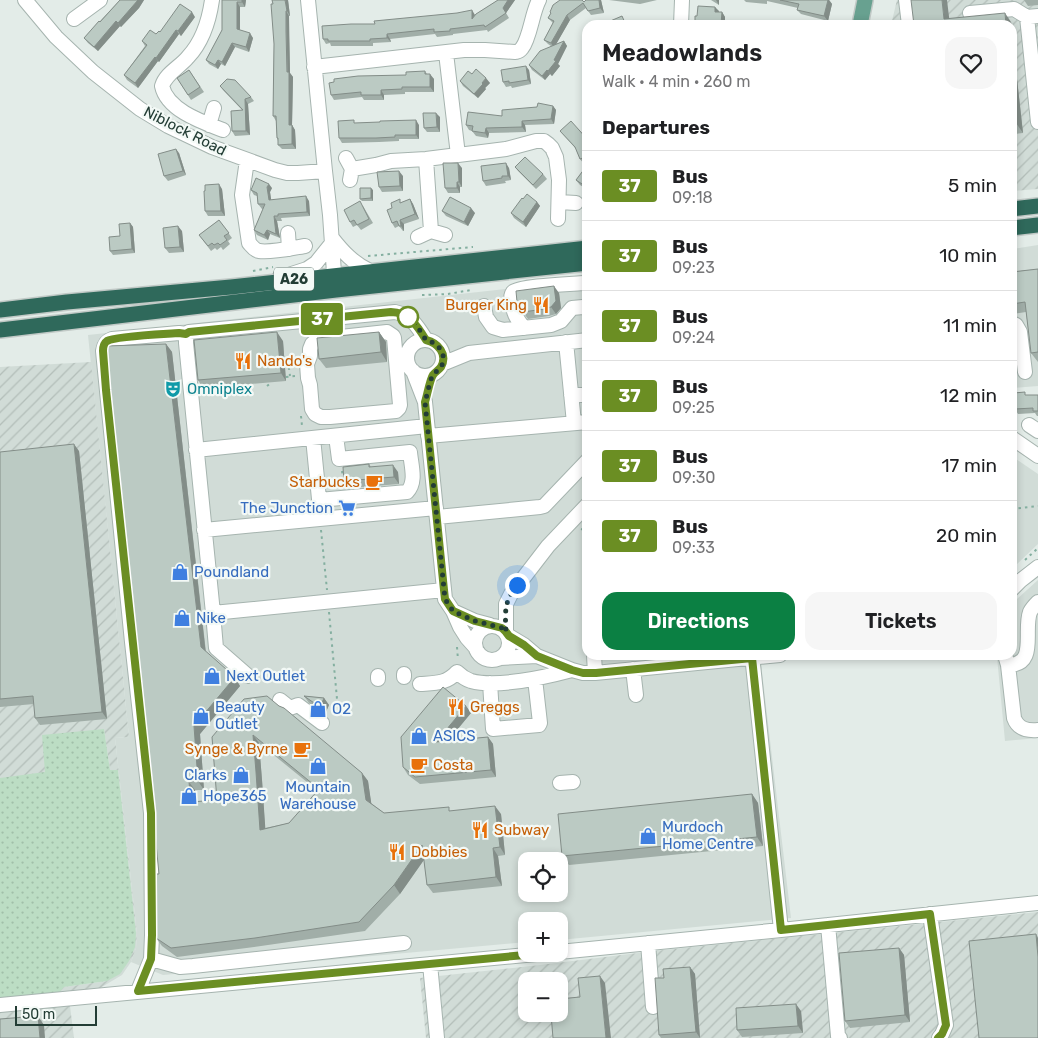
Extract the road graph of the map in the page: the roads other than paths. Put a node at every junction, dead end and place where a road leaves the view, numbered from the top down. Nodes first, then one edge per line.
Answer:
1 (24, 0) edge
2 (100, 0) edge
3 (212, 0) edge
4 (308, 0) edge
5 (539, 0) edge
6 (682, 0) edge
7 (865, 0) edge
8 (906, 0) edge
9 (79, 10) edge
10 (970, 13) dead end
11 (1032, 17) edge
12 (680, 20) edge
13 (861, 20) edge
14 (908, 20) edge
15 (446, 53) junction
16 (314, 67) junction
17 (214, 108) dead end
18 (1038, 122) edge
19 (209, 125) junction
20 (223, 130) dead end
21 (458, 155) junction
22 (426, 159) junction
23 (247, 160) junction
24 (349, 169) dead end
25 (325, 171) junction
26 (559, 202) junction
27 (576, 203) dead end
28 (1038, 206) edge
29 (1017, 208) edge
30 (558, 219) dead end
31 (288, 233) dead end
32 (445, 235) dead end
33 (332, 240) junction
34 (305, 246) dead end
35 (289, 249) junction
36 (582, 249) edge
37 (582, 263) edge
38 (370, 271) junction
39 (269, 282) junction
40 (335, 283) junction
41 (582, 283) edge
42 (484, 306) dead end
43 (582, 307) edge
44 (0, 310) edge
45 (1017, 327) edge
46 (524, 328) junction
47 (0, 330) edge
48 (186, 334) junction
49 (582, 341) edge
50 (432, 342) junction
51 (566, 342) junction
52 (469, 352) junction
53 (438, 369) junction
54 (414, 371) junction
55 (1025, 372) dead end
56 (571, 395) junction
57 (582, 395) edge
58 (425, 402) junction
59 (367, 420) junction
60 (581, 423) edge
61 (428, 431) junction
62 (336, 436) junction
63 (313, 438) junction
64 (1017, 441) edge
65 (196, 450) junction
66 (1038, 456) edge
67 (582, 466) edge
68 (319, 500) junction
69 (582, 510) edge
70 (437, 513) junction
71 (320, 519) junction
72 (204, 530) junction
73 (1038, 567) edge
74 (1017, 583) edge
75 (444, 590) junction
76 (1038, 602) edge
77 (453, 611) junction
78 (213, 613) junction
79 (490, 625) junction
80 (507, 634) junction
81 (476, 648) junction
82 (537, 656) junction
83 (500, 658) junction
84 (595, 660) edge
85 (685, 660) edge
86 (752, 660) edge
87 (1007, 660) edge
88 (633, 669) junction
89 (572, 670) junction
90 (596, 673) junction
91 (248, 676) dead end
92 (535, 679) junction
93 (490, 683) junction
94 (420, 684) dead end
95 (636, 695) dead end
96 (280, 700) dead end
97 (322, 723) dead end
98 (1038, 730) edge
99 (1038, 903) edge
100 (930, 914) junction
101 (828, 925) junction
102 (781, 930) junction
103 (404, 943) dead end
104 (648, 943) junction
105 (568, 951) edge
106 (518, 956) edge
107 (151, 959) junction
108 (430, 964) junction
109 (138, 991) junction
110 (0, 1004) edge
111 (653, 1007) dead end
112 (437, 1038) edge
113 (840, 1038) edge
114 (938, 1038) edge

1 - 23 street, Niblock Road
2 - 9 street
3 - 19 street
4 - 16 street
5 - 15 street
6 - 12 street
7 - 13 main road
8 - 14 street
10 - 11 street
11 - 18 street
15 - 16 street
15 - 21 street
16 - 25 street
17 - 19 street
19 - 20 street
21 - 22 street
21 - 26 street
22 - 24 street
22 - 32 street
23 - 25 street, Niblock Road
23 - 35 street
25 - 33 street
26 - 27 street
26 - 30 street
28 - 29 highway
31 - 35 street
33 - 38 street
33 - 39 street
33 - 40 street
34 - 35 street
36 - 38 highway, A26
37 - 40 highway, A26
38 - 40 highway, A26
39 - 40 highway, A26
39 - 44 highway, A26
40 - 47 highway, A26
41 - 46 street
42 - 46 street
43 - 46 street
45 - 55 street
48 - 50 street
48 - 65 street
48 - 107 street
49 - 51 street
50 - 52 street
50 - 53 street
50 - 54 street
51 - 52 street
51 - 56 street
52 - 53 street
53 - 54 street
53 - 58 street
54 - 58 street
56 - 57 street
56 - 60 street
58 - 61 street
59 - 59 street
59 - 61 street
59 - 62 street
60 - 61 street
61 - 70 street
62 - 63 street
62 - 68 street
63 - 65 street
63 - 68 street
64 - 66 street
65 - 72 street
67 - 70 street
68 - 71 street
69 - 80 street
70 - 71 street
70 - 75 street
71 - 72 street
72 - 78 street
73 - 74 street
75 - 77 street
75 - 78 street
76 - 87 street
77 - 79 street
77 - 81 street
78 - 91 street
79 - 80 street
79 - 81 street
80 - 82 street
80 - 83 street
81 - 83 street
82 - 83 street
82 - 89 street
84 - 90 street
85 - 88 street
86 - 102 street
87 - 98 street
88 - 90 street
88 - 95 street
89 - 90 street
89 - 92 street
92 - 93 street
92 - 93 street
93 - 94 street
96 - 97 street
99 - 100 street
100 - 101 street
100 - 114 street
101 - 102 street
101 - 113 street
102 - 104 street
103 - 107 street
104 - 105 street
104 - 111 street
106 - 108 street
107 - 109 street
108 - 109 street
108 - 112 street
109 - 110 street

